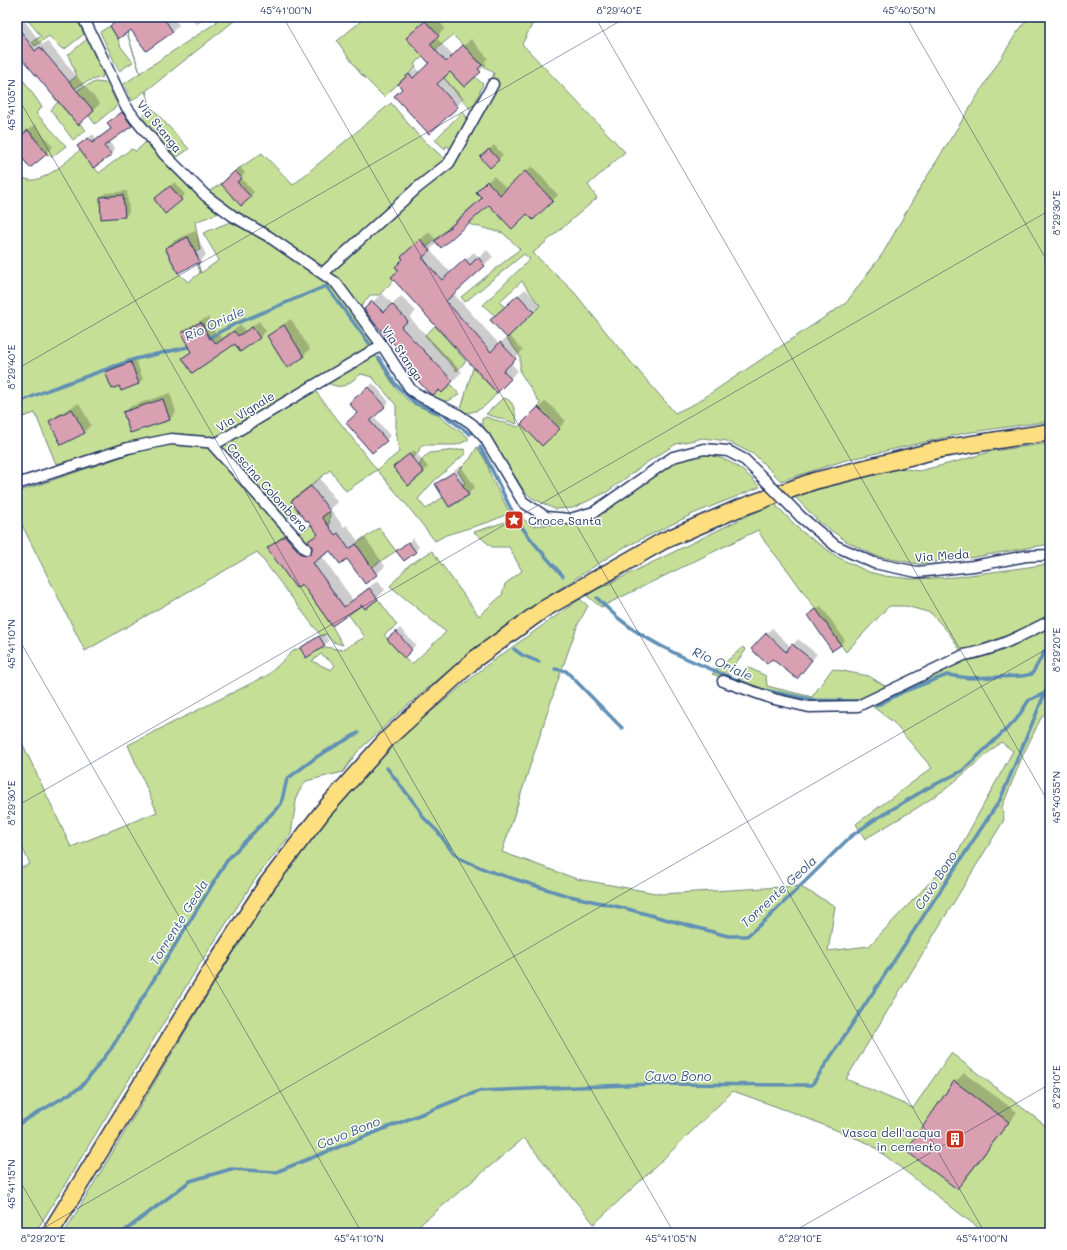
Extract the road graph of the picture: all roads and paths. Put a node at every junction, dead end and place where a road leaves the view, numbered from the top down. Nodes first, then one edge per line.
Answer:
1 (83, 17) edge
2 (493, 84) dead end
3 (323, 273) junction
4 (382, 345) junction
5 (1050, 432) edge
6 (210, 442) junction
7 (17, 484) edge
8 (801, 517) joint
9 (306, 549) dead end
10 (1050, 555) edge
11 (1050, 621) edge
12 (723, 681) dead end
13 (50, 1233) edge

1 - 3 street, Via Stanga
2 - 3 street
3 - 4 street, Via Stanga
4 - 6 street, Via Vignale
4 - 8 street, Via Stanga, bridge
5 - 13 highway
6 - 7 street, Via Vignale
6 - 9 street, Cascina Colombera
8 - 10 street, Via Meda
11 - 12 street

